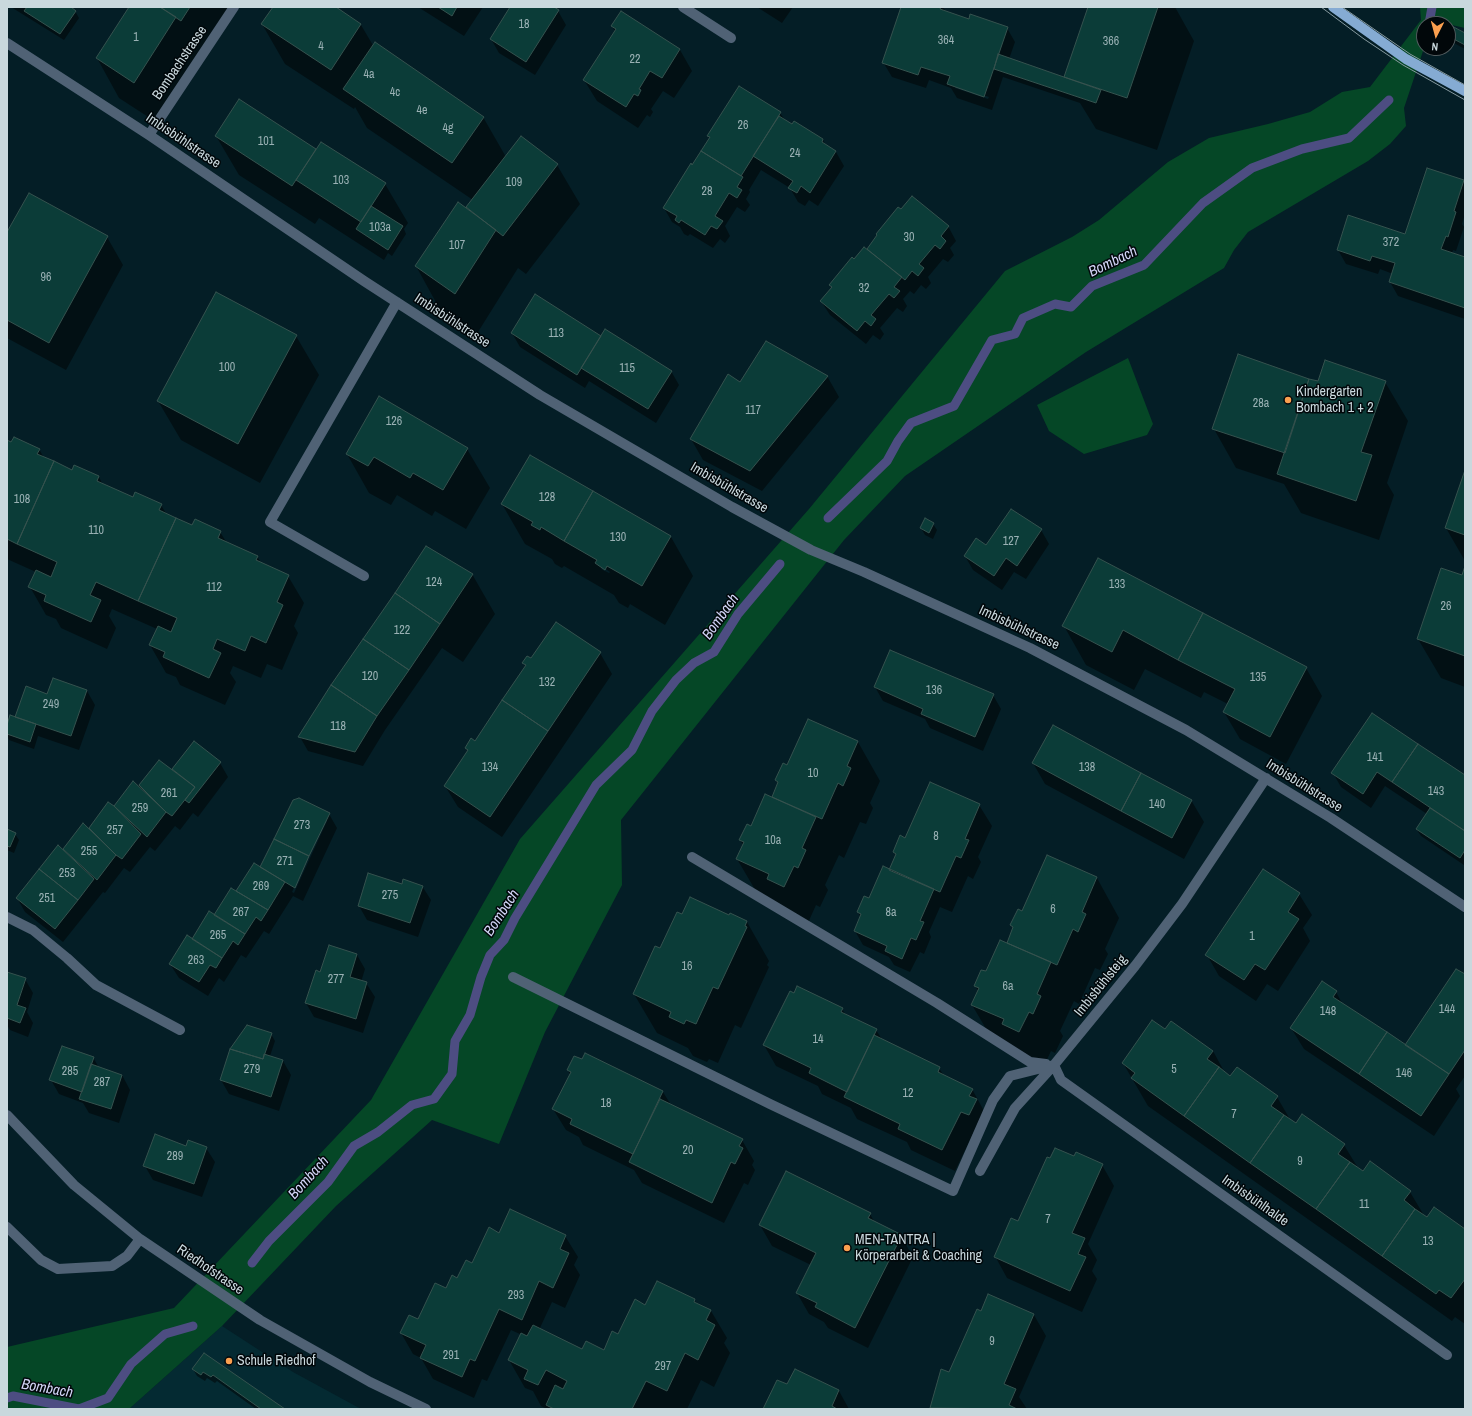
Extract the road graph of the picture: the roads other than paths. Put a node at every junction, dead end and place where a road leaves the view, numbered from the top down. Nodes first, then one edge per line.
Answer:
1 (234, 7) edge
2 (683, 7) edge
3 (1333, 7) edge
4 (732, 38) dead end
5 (7, 43) edge
6 (1465, 91) edge
7 (149, 134) junction
8 (398, 302) junction
9 (364, 576) dead end
10 (1266, 778) junction
11 (692, 857) dead end
12 (1465, 907) edge
13 (7, 917) edge
14 (513, 977) dead end
15 (180, 1030) dead end
16 (1054, 1065) junction
17 (7, 1115) edge
18 (980, 1171) dead end
19 (7, 1227) edge
20 (140, 1239) junction
21 (1447, 1354) dead end
22 (426, 1409) edge

1 - 7 street, Bombachstrasse
2 - 4 street
3 - 6 main road
5 - 7 street, Imbisbühlstrasse
7 - 8 street, Imbisbühlstrasse
8 - 9 street
8 - 10 street, Imbisbühlstrasse
10 - 12 street, Imbisbühlstrasse
10 - 16 street, Imbisbühlsteig
11 - 16 street
13 - 15 street
14 - 16 street
16 - 18 street, Imbisbühlsteig
16 - 21 street, Imbisbühlhalde
17 - 20 street, Riedhofstrasse
19 - 20 street
20 - 22 street, Riedhofstrasse

